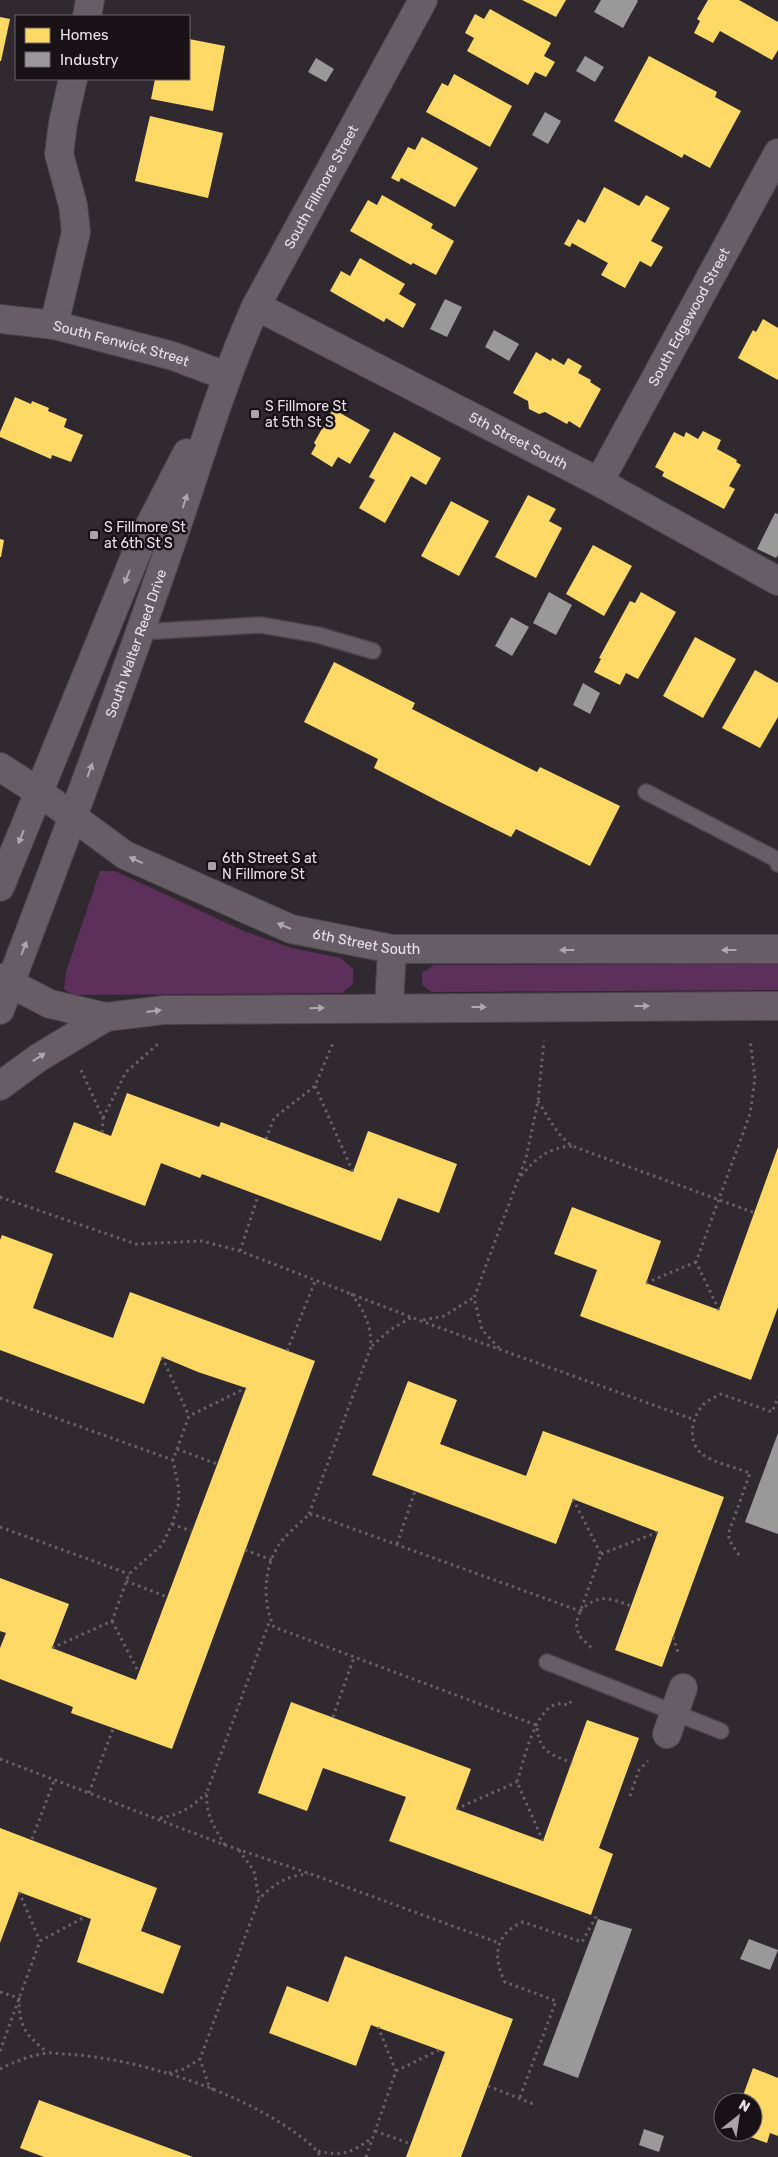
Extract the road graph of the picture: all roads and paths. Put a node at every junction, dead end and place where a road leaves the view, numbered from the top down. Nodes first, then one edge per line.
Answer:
1 (90, 0) edge
2 (423, 0) edge
3 (87, 15) edge
4 (73, 80) edge
5 (778, 153) edge
6 (256, 306) junction
7 (0, 319) edge
8 (54, 325) junction
9 (226, 376) junction
10 (598, 482) junction
11 (778, 581) edge
12 (140, 632) junction
13 (374, 651) dead end
14 (0, 767) edge
15 (39, 792) junction
16 (646, 792) dead end
17 (74, 816) junction
18 (778, 864) edge
19 (0, 887) edge
20 (392, 949) junction
21 (778, 949) edge
22 (5, 980) edge
23 (778, 1006) edge
24 (389, 1007) junction
25 (0, 1010) edge
26 (106, 1017) junction
27 (750, 1039) dead end
28 (544, 1040) dead end
29 (333, 1043) dead end
30 (158, 1044) dead end
31 (79, 1064) dead end
32 (0, 1086) edge
33 (315, 1086) junction
34 (538, 1101) junction
35 (103, 1118) junction
36 (102, 1133) dead end
37 (266, 1139) dead end
38 (572, 1146) junction
39 (353, 1172) dead end
40 (518, 1179) junction
41 (258, 1196) dead end
42 (0, 1197) edge
43 (719, 1199) junction
44 (755, 1213) dead end
45 (240, 1251) junction
46 (696, 1262) junction
47 (316, 1279) junction
48 (646, 1283) dead end
49 (349, 1292) junction
50 (474, 1298) junction
51 (719, 1310) dead end
52 (412, 1317) junction
53 (421, 1321) junction
54 (371, 1347) junction
55 (502, 1350) junction
56 (287, 1351) dead end
57 (162, 1357) dead end
58 (246, 1388) dead end
59 (778, 1397) edge
60 (0, 1398) edge
61 (189, 1416) junction
62 (695, 1420) junction
63 (177, 1449) junction
64 (173, 1460) junction
65 (216, 1464) dead end
66 (415, 1491) dead end
67 (573, 1499) dead end
68 (310, 1514) junction
69 (172, 1524) junction
70 (0, 1527) edge
71 (192, 1531) dead end
72 (658, 1532) dead end
73 (396, 1544) junction
74 (246, 1550) dead end
75 (601, 1554) junction
76 (739, 1555) dead end
77 (272, 1560) junction
78 (129, 1574) junction
79 (126, 1581) junction
80 (167, 1596) dead end
81 (631, 1606) dead end
82 (580, 1611) junction
83 (270, 1620) junction
84 (112, 1621) junction
85 (52, 1648) dead end
86 (354, 1657) junction
87 (547, 1662) dead end
88 (139, 1673) dead end
89 (333, 1717) dead end
90 (536, 1724) junction
91 (113, 1728) dead end
92 (721, 1731) dead end
93 (651, 1757) dead end
94 (0, 1759) edge
95 (572, 1763) dead end
96 (54, 1781) junction
97 (517, 1782) junction
98 (207, 1792) junction
99 (88, 1793) junction
100 (630, 1796) dead end
101 (456, 1809) dead end
102 (159, 1818) junction
103 (32, 1839) dead end
104 (543, 1841) dead end
105 (225, 1845) junction
106 (238, 1849) junction
107 (311, 1874) junction
108 (19, 1892) dead end
109 (259, 1899) junction
110 (597, 1915) dead end
111 (85, 1917) dead end
112 (40, 1941) junction
113 (499, 1943) junction
114 (0, 1992) edge
115 (19, 1998) junction
116 (378, 2028) dead end
117 (439, 2050) dead end
118 (0, 2051) edge
119 (48, 2052) junction
120 (200, 2059) junction
121 (0, 2069) edge
122 (396, 2071) junction
123 (168, 2074) junction
124 (488, 2086) dead end
125 (214, 2091) junction
126 (520, 2097) junction
127 (536, 2104) dead end
128 (375, 2131) junction
129 (373, 2137) junction
130 (411, 2144) dead end
131 (318, 2151) junction
132 (321, 2157) edge
133 (366, 2157) edge

1 - 3 street
2 - 6 street, South Fillmore Street
4 - 8 street, South Fenwick Street
5 - 10 street, South Edgewood Street
6 - 9 street, South Fillmore Street
6 - 10 street, 5th Street South
7 - 8 street
8 - 9 street, South Fenwick Street
12 -> 9 street, South Walter Reed Drive
9 -> 15 street
10 - 11 street, 5th Street South
12 - 13 lane
17 -> 12 street, South Walter Reed Drive
14 - 15 street, 6th Street South
15 - 17 street, 6th Street South
15 -> 19 street
16 - 18 lane
20 -> 17 street, 6th Street South
22 -> 17 street, South Walter Reed Drive
21 -> 20 street, 6th Street South
20 - 24 street
22 - 25 street, South Walter Reed Drive
22 - 26 street
24 -> 23 street
26 -> 24 street
32 -> 26 street
27 - 43 path
28 - 34 path
29 - 33 path
30 - 35 path
31 - 35 path
33 - 37 path
33 - 39 path
34 - 38 path
34 - 40 path
35 - 36 path
38 - 40 path
38 - 43 path
40 - 50 path
41 - 45 path
42 - 45 path
43 - 44 path
43 - 46 path
45 - 47 path
46 - 48 path
46 - 51 path
47 - 49 path
47 - 56 path
49 - 52 path
49 - 54 path
50 - 53 path
50 - 55 path
52 - 53 path
52 - 54 path
53 - 55 path
54 - 68 path
55 - 62 path
57 - 61 path
58 - 61 path
59 - 62 path
60 - 64 path
61 - 63 path
62 - 76 path
63 - 64 path
63 - 65 path
64 - 69 path
66 - 73 path
67 - 75 path
68 - 73 path
68 - 77 path
69 - 71 path
69 - 78 path
70 - 78 path
72 - 75 path
73 - 82 path
74 - 77 path
75 - 82 path
77 - 83 path
78 - 79 path
79 - 80 path
79 - 84 path
81 - 82 path
83 - 86 path
83 - 98 path
84 - 85 path
84 - 88 path
86 - 89 path
86 - 90 path
87 - 92 lane
90 - 95 path
90 - 97 path
91 - 99 path
93 - 100 path
94 - 96 path
96 - 99 path
96 - 103 path
97 - 101 path
97 - 104 path
98 - 102 path
98 - 105 path
99 - 102 path
102 - 105 path
105 - 106 path
106 - 107 path
106 - 109 path
107 - 109 path
107 - 113 path
108 - 112 path
109 - 120 path
110 - 113 path
111 - 112 path
112 - 115 path
113 - 126 path
114 - 115 path
115 - 118 path
115 - 119 path
116 - 122 path
117 - 122 path
119 - 121 path
119 - 123 path
120 - 123 path
120 - 125 path
122 - 128 path
123 - 125 path
124 - 126 path
125 - 131 path
126 - 127 path
128 - 129 path
128 - 130 path
129 - 131 path
129 - 133 path
131 - 132 path

